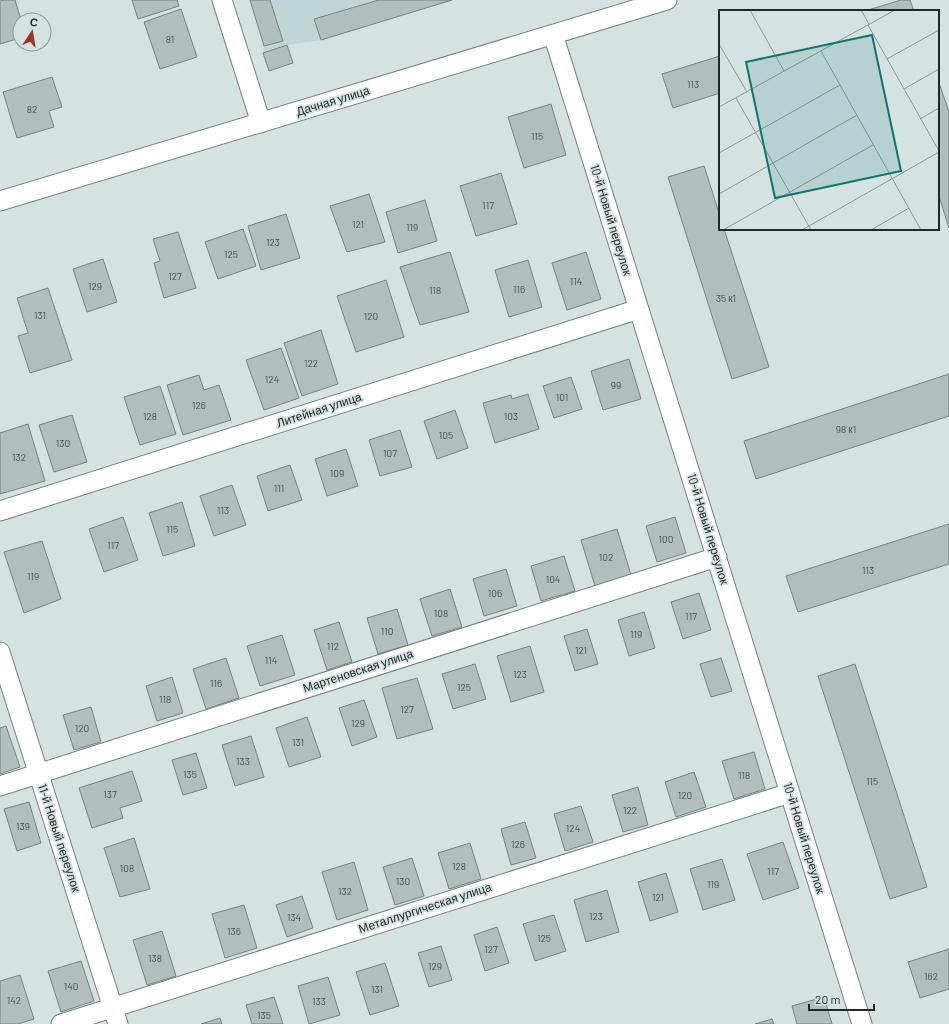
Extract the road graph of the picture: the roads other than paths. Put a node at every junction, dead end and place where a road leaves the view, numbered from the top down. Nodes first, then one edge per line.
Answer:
1 (222, 0) edge
2 (667, 0) edge
3 (553, 34) junction
4 (261, 123) junction
5 (0, 201) edge
6 (639, 309) junction
7 (0, 511) edge
8 (716, 557) junction
9 (0, 652) edge
10 (39, 774) junction
11 (0, 786) edge
12 (790, 792) junction
13 (115, 1016) edge
14 (61, 1024) edge
15 (862, 1024) edge

1 - 4 street
2 - 3 street, Дачная улица
3 - 4 street, Дачная улица
3 - 6 street, 10-й Новый переулок
4 - 5 street, Дачная улица
6 - 7 street, Литейная улица
6 - 8 street, 10-й Новый переулок
8 - 10 street, Мартеновская улица
8 - 12 street, 10-й Новый переулок
9 - 10 street, 11-й Новый переулок
10 - 11 street, Мартеновская улица
10 - 13 street, 11-й Новый переулок
12 - 13 street, Металлургическая улица
12 - 15 street, 10-й Новый переулок
13 - 14 street, Металлургическая улица

